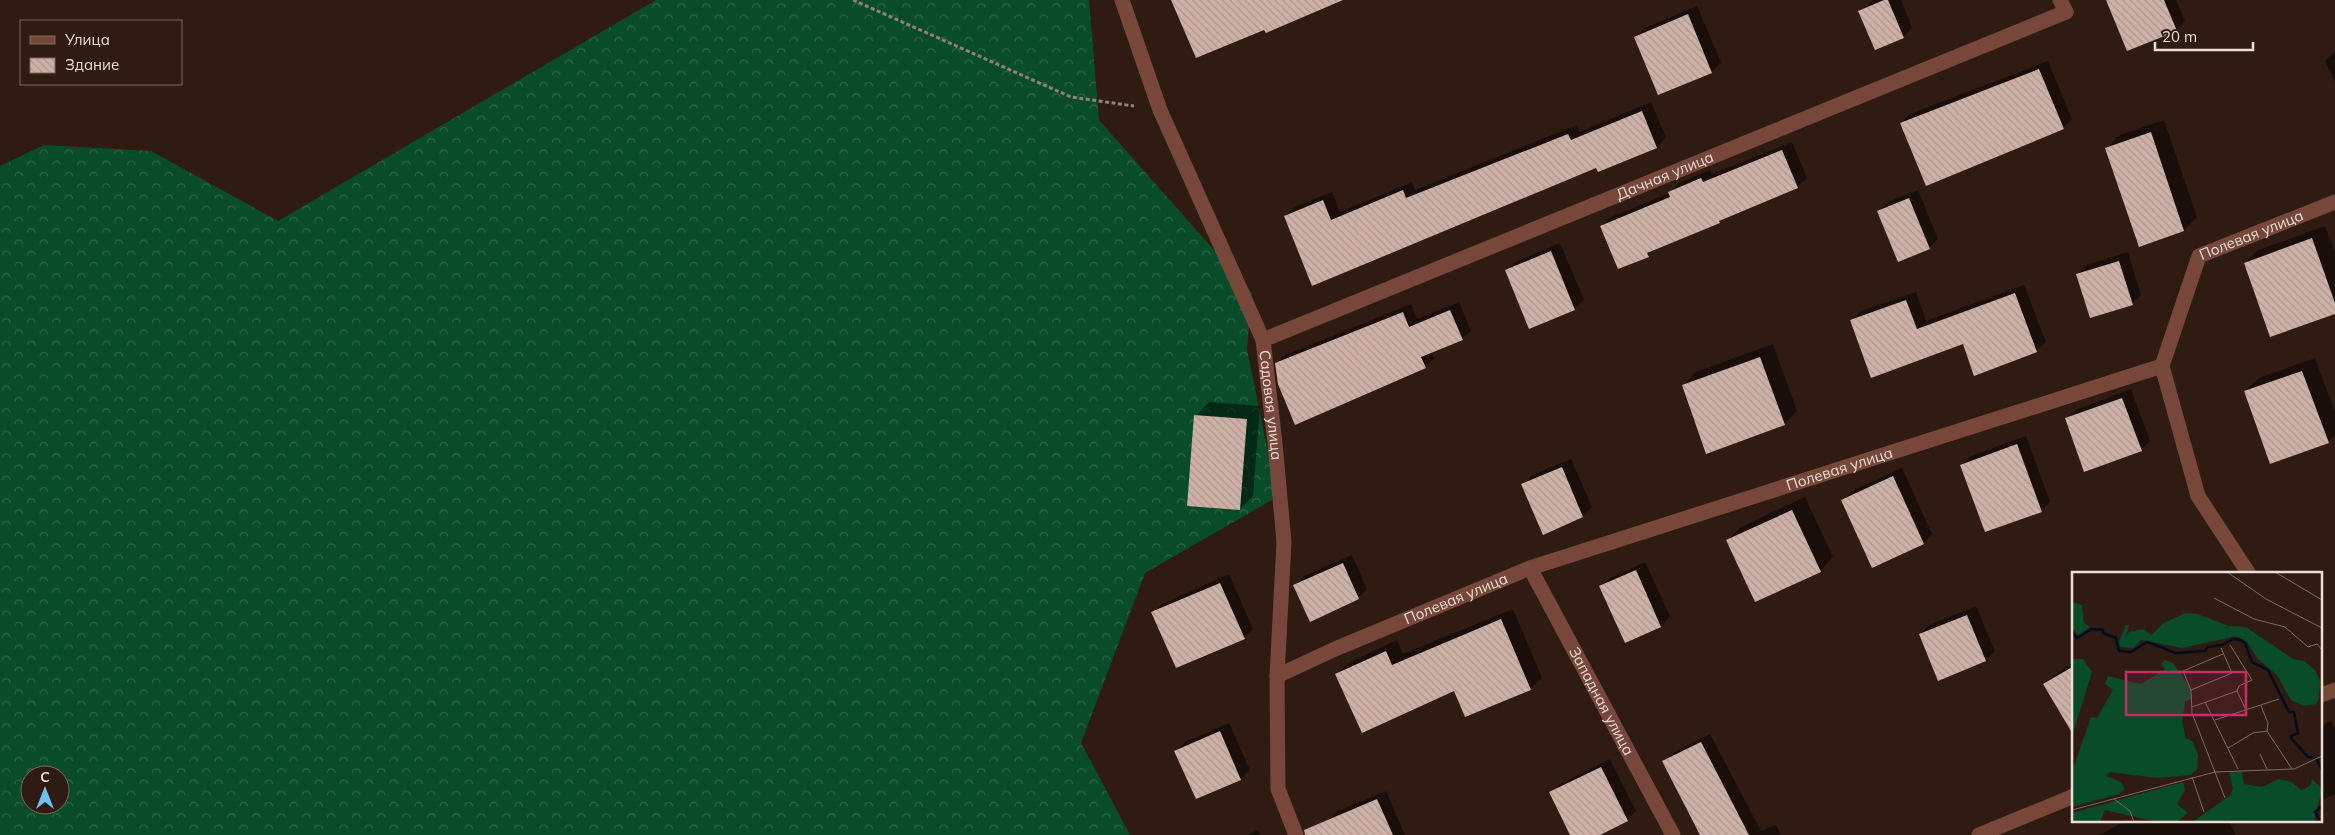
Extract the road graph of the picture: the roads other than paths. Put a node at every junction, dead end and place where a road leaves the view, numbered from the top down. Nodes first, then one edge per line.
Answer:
1 (1122, 0) edge
2 (2063, 6) edge
3 (2335, 202) edge
4 (1263, 340) junction
5 (2162, 366) junction
6 (1530, 568) junction
7 (2249, 572) edge
8 (1277, 676) junction
9 (2072, 797) edge
10 (1296, 835) edge
11 (1673, 835) edge
12 (1979, 835) edge

1 - 4 street, Садовая улица
2 - 4 street, Дачная улица
3 - 5 street, Полевая улица
4 - 8 street, Садовая улица
5 - 6 street, Полевая улица
5 - 7 street
6 - 8 street, Полевая улица
6 - 11 street, Западная улица
8 - 10 street, Садовая улица
9 - 12 street

